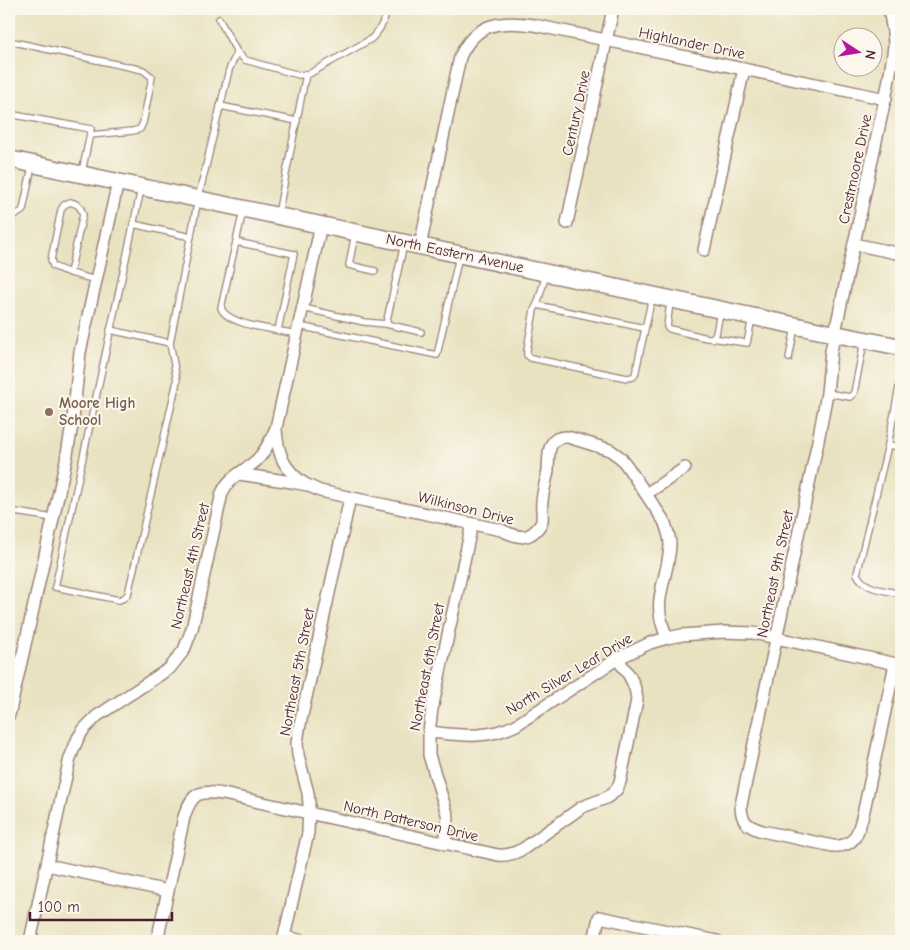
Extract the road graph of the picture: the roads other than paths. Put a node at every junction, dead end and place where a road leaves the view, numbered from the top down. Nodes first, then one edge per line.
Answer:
1 (387, 9) edge
2 (613, 9) edge
3 (889, 9) edge
4 (219, 19) dead end
5 (606, 40) junction
6 (9, 41) edge
7 (237, 52) junction
8 (744, 69) junction
9 (306, 74) junction
10 (886, 100) junction
11 (220, 106) junction
12 (9, 114) edge
13 (297, 120) junction
14 (90, 135) junction
15 (9, 159) edge
16 (33, 164) junction
17 (81, 174) junction
18 (118, 182) junction
19 (142, 187) junction
20 (198, 199) junction
21 (243, 208) junction
22 (9, 214) edge
23 (277, 216) junction
24 (568, 223) dead end
25 (133, 224) junction
26 (321, 225) junction
27 (355, 232) junction
28 (191, 237) junction
29 (236, 242) junction
30 (413, 244) junction
31 (854, 244) junction
32 (704, 250) dead end
33 (459, 254) junction
34 (901, 254) edge
35 (375, 271) dead end
36 (546, 272) junction
37 (70, 273) junction
38 (96, 280) junction
39 (652, 295) junction
40 (671, 299) junction
41 (537, 305) junction
42 (303, 308) junction
43 (721, 310) junction
44 (752, 316) junction
45 (386, 324) junction
46 (795, 325) junction
47 (644, 328) junction
48 (110, 330) junction
49 (278, 330) junction
50 (298, 330) junction
51 (421, 332) dead end
52 (835, 334) junction
53 (712, 338) junction
54 (865, 340) junction
55 (170, 343) junction
56 (901, 347) edge
57 (789, 358) dead end
58 (901, 377) edge
59 (900, 385) edge
60 (827, 393) junction
61 (276, 428) junction
62 (888, 444) junction
63 (901, 448) edge
64 (685, 468) dead end
65 (239, 474) junction
66 (307, 486) junction
67 (646, 494) junction
68 (350, 498) junction
69 (9, 510) edge
70 (53, 518) junction
71 (472, 524) junction
72 (901, 594) edge
73 (667, 638) junction
74 (776, 638) junction
75 (617, 659) junction
76 (898, 664) edge
77 (9, 714) edge
78 (429, 732) junction
79 (309, 814) junction
80 (445, 844) junction
81 (47, 865) junction
82 (168, 891) junction
83 (284, 939) edge
84 (30, 941) edge
85 (157, 941) edge
86 (304, 941) edge
87 (594, 941) edge
88 (717, 941) edge

1 - 9 lane
2 - 5 street, Century Drive
3 - 10 street, Crestmoore Drive
4 - 7 lane
5 - 8 street, Highlander Drive
5 - 24 street, Century Drive
5 - 30 street, Highlander Drive
6 - 14 lane
7 - 9 lane
7 - 11 lane
8 - 10 street, Highlander Drive
8 - 32 street
9 - 13 lane
10 - 31 street, Crestmoore Drive
11 - 13 lane
11 - 20 lane
12 - 14 lane
13 - 23 lane
14 - 17 lane
15 - 16 main road, North Eastern Avenue
16 - 17 main road, North Eastern Avenue
16 - 22 lane
17 - 18 main road, North Eastern Avenue
18 - 19 main road, North Eastern Avenue
18 - 38 street
19 - 20 main road, North Eastern Avenue
19 - 25 lane
20 - 21 main road, North Eastern Avenue
20 - 28 lane
21 - 23 main road, North Eastern Avenue
21 - 29 lane
23 - 26 main road, North Eastern Avenue
25 - 28 lane
25 - 48 lane
26 - 27 main road, North Eastern Avenue
26 - 42 street, Northeast 4th Street
27 - 30 main road, North Eastern Avenue
27 - 35 lane
28 - 55 lane
29 - 49 lane
29 - 49 lane
30 - 33 main road, North Eastern Avenue
30 - 45 lane
31 - 34 street
31 - 52 street, Crestmoore Drive
33 - 36 main road, North Eastern Avenue
33 - 50 lane
36 - 39 main road, North Eastern Avenue
36 - 41 lane
37 - 37 lane
37 - 38 lane
38 - 70 street
39 - 40 main road, North Eastern Avenue
39 - 47 lane
40 - 43 main road, North Eastern Avenue
40 - 53 lane
41 - 47 lane
41 - 47 lane
42 - 45 lane
42 - 50 street, Northeast 4th Street
43 - 44 main road, North Eastern Avenue
43 - 53 lane
44 - 46 main road, North Eastern Avenue
44 - 53 lane
45 - 51 lane
46 - 52 main road, North Eastern Avenue
46 - 57 lane
48 - 55 lane
48 - 55 lane
49 - 50 lane
50 - 61 street, Northeast 4th Street
52 - 54 main road, North Eastern Avenue
52 - 60 street, Northeast 9th Street
54 - 56 main road, North Eastern Avenue
54 - 60 lane
58 - 59 lane
59 - 62 lane
60 - 74 street, Northeast 9th Street
61 - 65 street, Northeast 4th Street
61 - 66 street
62 - 63 lane
62 - 72 lane
64 - 67 street
65 - 66 street, Wilkinson Drive
65 - 81 street, Northeast 4th Street
66 - 68 street, Wilkinson Drive
67 - 71 street, Wilkinson Drive
67 - 73 street, Wilkinson Drive
68 - 71 street, Wilkinson Drive
68 - 79 street, Northeast 5th Street
69 - 70 lane
70 - 77 street
71 - 78 street, Northeast 6th Street
73 - 74 street, North Silver Leaf Drive
73 - 75 street, North Silver Leaf Drive
74 - 76 street, North Silver Leaf Drive
74 - 76 street, Northeast 9th Street
75 - 78 street, North Silver Leaf Drive
75 - 80 street, North Patterson Drive
78 - 80 street, Northeast 6th Street
79 - 80 street, North Patterson Drive
79 - 82 street, North Patterson Drive
79 - 83 street, Northeast 5th Street
81 - 82 street
81 - 84 street, Northeast 4th Street
82 - 85 street, North Patterson Drive
83 - 86 street
87 - 88 street

